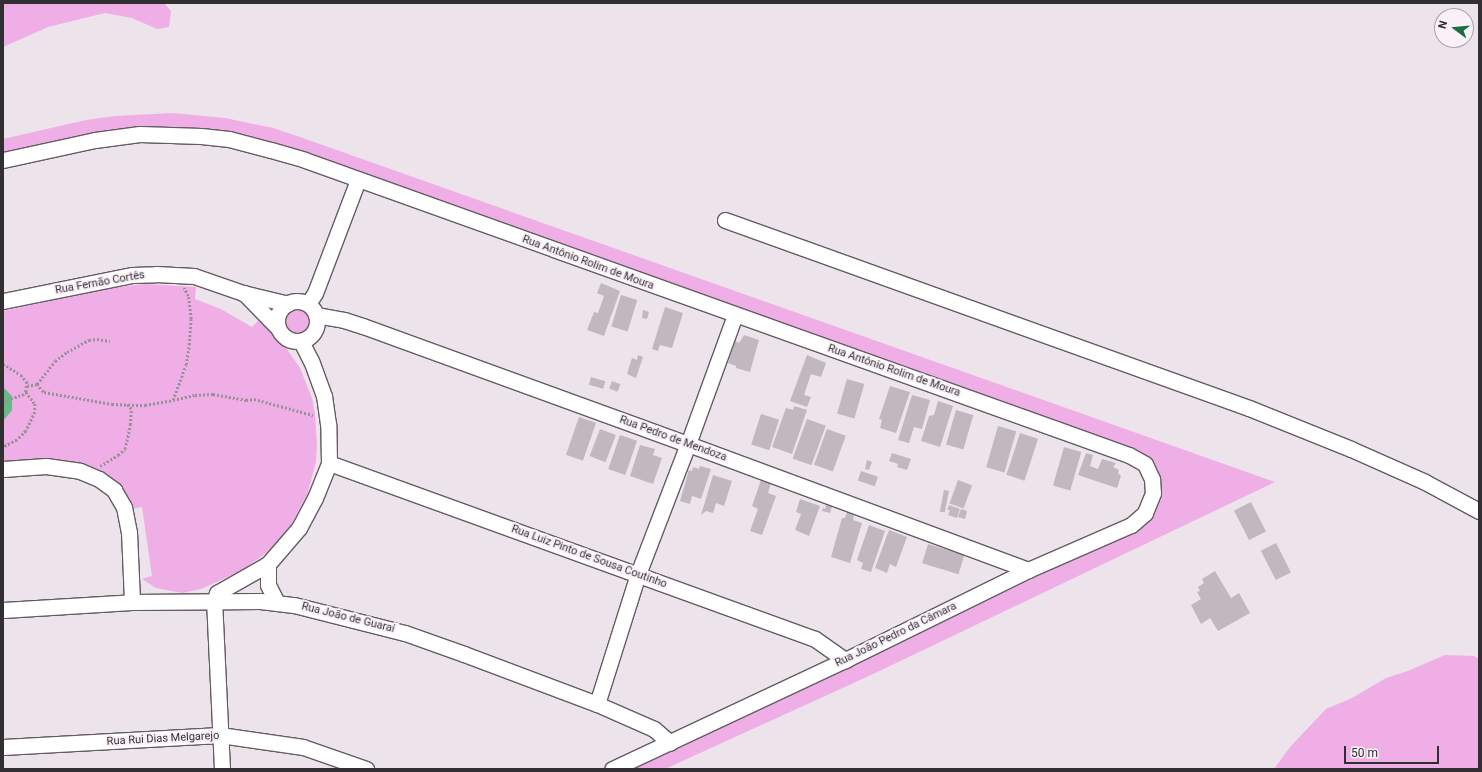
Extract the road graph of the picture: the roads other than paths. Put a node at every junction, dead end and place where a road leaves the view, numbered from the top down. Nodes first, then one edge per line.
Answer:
1 (3, 160) edge
2 (358, 180) junction
3 (726, 220) dead end
4 (243, 292) junction
5 (3, 301) edge
6 (288, 304) junction
7 (312, 309) junction
8 (735, 315) junction
9 (278, 328) junction
10 (301, 341) junction
11 (688, 444) junction
12 (329, 463) junction
13 (3, 469) edge
14 (1152, 479) joint
15 (1479, 511) edge
16 (268, 564) junction
17 (1028, 570) junction
18 (638, 574) junction
19 (214, 601) junction
20 (132, 602) junction
21 (278, 602) junction
22 (3, 610) edge
23 (845, 660) junction
24 (597, 704) junction
25 (220, 735) junction
26 (670, 743) junction
27 (3, 747) edge
28 (222, 769) edge
29 (366, 769) edge
30 (612, 769) edge

1 - 2 street, Rua Antônio Rolim de Moura
2 - 7 street
2 - 8 street, Rua Antônio Rolim de Moura
3 - 15 street
4 - 5 street, Rua Fernão Cortês
4 - 6 street, Rua Fernão Cortês
4 - 9 street, Rua Fernão Cortês
6 - 7 street
6 - 9 street
7 - 10 street
7 - 11 street, Rua Pedro de Mendoza
8 - 11 street
8 - 14 street, Rua Antônio Rolim de Moura
9 - 10 street
10 - 12 street
11 - 17 street, Rua Pedro de Mendoza
11 - 18 street
12 - 16 street
12 - 18 street, Rua Luiz Pinto de Sousa Coutinho
13 - 20 street
14 - 17 street, Rua João Pedro da Câmara
16 - 19 street
16 - 21 street
17 - 23 street, Rua João Pedro da Câmara
18 - 23 street, Rua Luiz Pinto de Sousa Coutinho
18 - 24 street
19 - 20 street, Rua João de Guaraí
19 - 21 street, Rua João de Guaraí
19 - 25 street
20 - 22 street, Rua João de Guaraí
21 - 24 street, Rua João de Guaraí
23 - 26 street, Rua João Pedro da Câmara
24 - 26 street, Rua João de Guaraí
25 - 27 street, Rua Rui Dias Melgarejo
25 - 28 street
25 - 29 street, Rua Rui Dias Melgarejo
26 - 30 street, Rua João Pedro da Câmara

